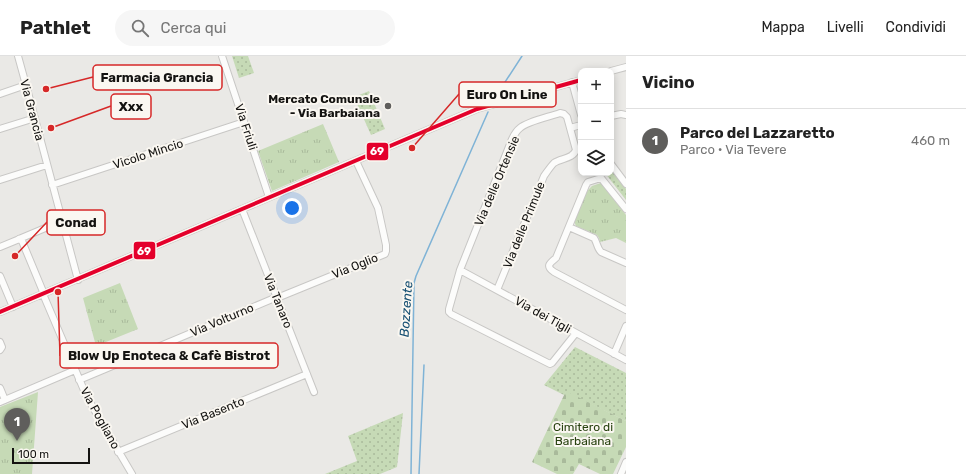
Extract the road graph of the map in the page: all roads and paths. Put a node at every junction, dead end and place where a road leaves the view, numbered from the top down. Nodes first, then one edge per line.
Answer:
1 (18, 56) edge
2 (222, 56) edge
3 (626, 67) edge
4 (614, 70) edge
5 (578, 81) edge
6 (572, 82) junction
7 (26, 85) junction
8 (0, 94) edge
9 (578, 104) edge
10 (614, 115) edge
11 (626, 115) edge
12 (35, 118) junction
13 (244, 122) junction
14 (578, 126) edge
15 (570, 128) junction
16 (0, 130) edge
17 (356, 161) junction
18 (47, 165) junction
19 (614, 168) edge
20 (599, 176) edge
21 (602, 176) edge
22 (0, 180) edge
23 (626, 184) edge
24 (52, 185) junction
25 (270, 197) junction
26 (242, 209) junction
27 (626, 209) edge
28 (62, 221) junction
29 (568, 227) junction
30 (19, 240) junction
31 (0, 246) edge
32 (626, 263) edge
33 (460, 270) junction
34 (0, 276) edge
35 (78, 280) junction
36 (497, 290) junction
37 (44, 294) junction
38 (277, 297) junction
39 (13, 307) junction
40 (626, 310) edge
41 (0, 312) edge
42 (626, 326) edge
43 (576, 333) junction
44 (0, 342) edge
45 (0, 350) edge
46 (614, 354) junction
47 (626, 360) edge
48 (75, 370) junction
49 (307, 374) junction
50 (79, 380) junction
51 (0, 388) edge
52 (314, 392) dead end
53 (2, 401) edge
54 (118, 452) junction
55 (626, 462) edge
56 (132, 474) edge
57 (621, 474) edge

1 - 7 street, Via Grancia
2 - 13 street, Via Friuli
3 - 4 street
5 - 6 street
6 - 9 street
6 - 17 street
7 - 8 street
7 - 12 street, Via Grancia
10 - 11 street
12 - 16 street
12 - 18 street, Via Grancia
13 - 24 street, Vicolo Mincio
13 - 25 street, Via Friuli
14 - 15 street
15 - 33 street, Via delle Ortensie
15 - 36 street, Via delle Primule
17 - 25 street
17 - 38 street, Via Oglio
18 - 22 street
18 - 24 street, Via Grancia
19 - 23 street
20 - 29 street
21 - 27 street
24 - 28 street, Via Grancia
25 - 26 street
26 - 35 street
26 - 38 street, Via Tanaro
28 - 30 street
28 - 35 street, Via Grancia
29 - 32 street
29 - 40 street
30 - 31 street
30 - 37 street, Via Pogliano
33 - 36 street, Via dei Tigli
33 - 43 street
34 - 39 street
35 - 37 street
36 - 43 street, Via dei Tigli
37 - 39 street
37 - 48 street, Via Pogliano
38 - 49 street, Via Tanaro
38 - 50 street, Via Volturno
39 - 41 street
42 - 46 street
43 - 46 street, Via dei Tigli
44 - 45 street
46 - 47 street, Via dei Tigli
48 - 50 street, Via Pogliano
48 - 53 street
49 - 52 street, Via Tanaro
49 - 54 street, Via Basento
50 - 54 street, Via Pogliano
51 - 53 street
54 - 56 street, Via Pogliano
55 - 57 street

